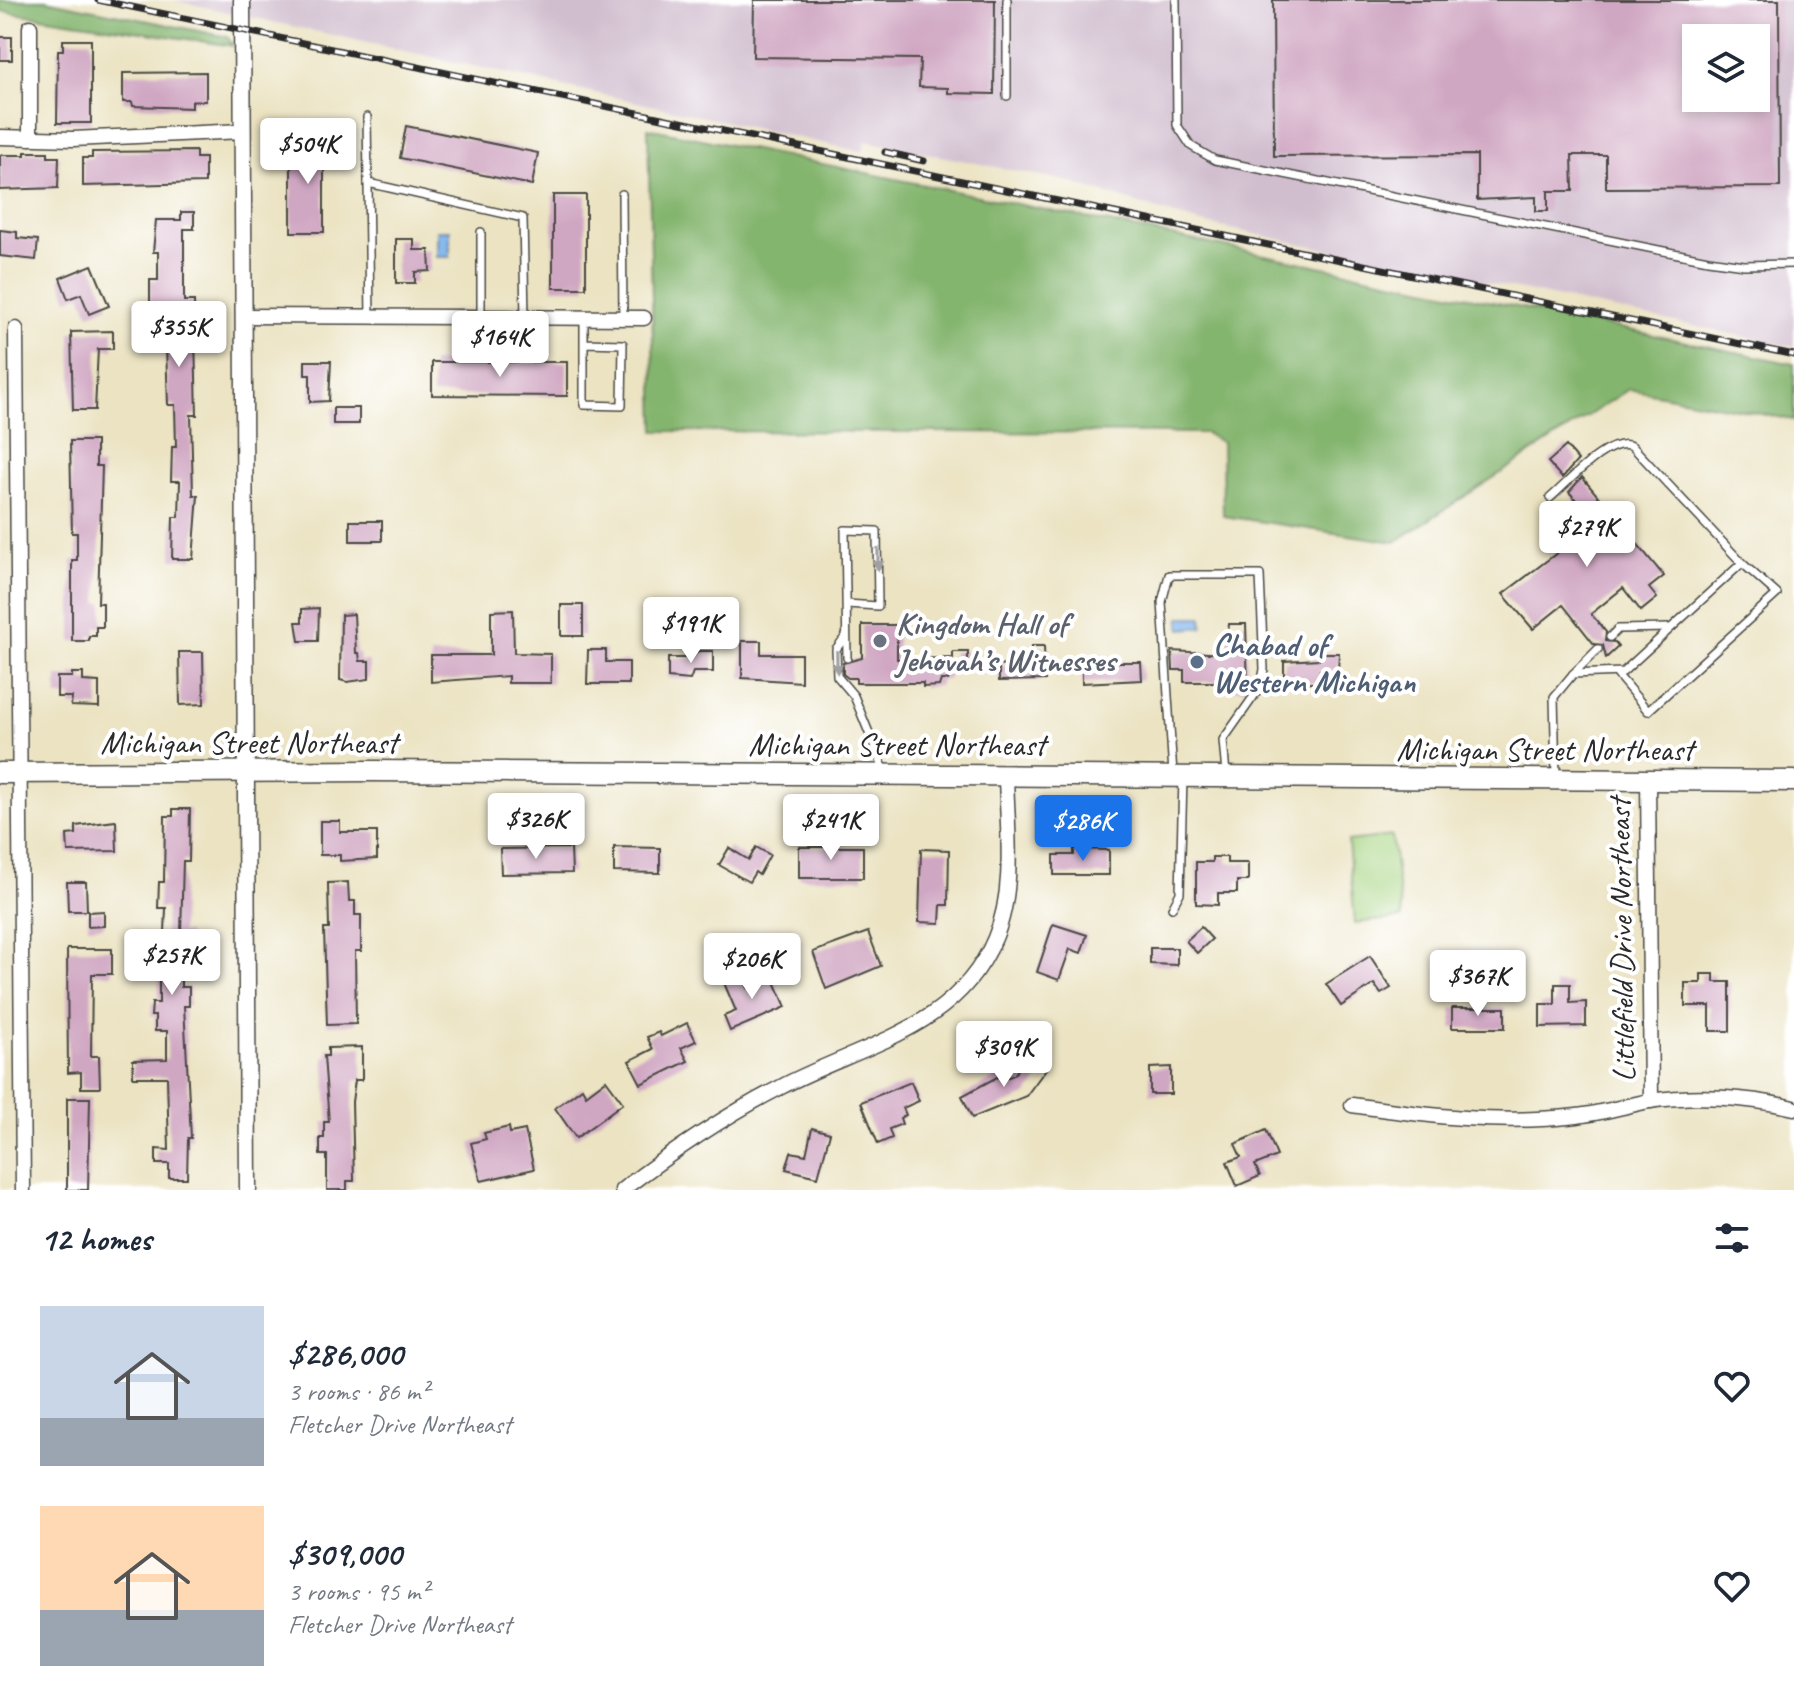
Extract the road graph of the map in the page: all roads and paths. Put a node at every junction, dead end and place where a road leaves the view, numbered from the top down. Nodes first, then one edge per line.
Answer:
1 (242, 0) edge
2 (1007, 0) edge
3 (1176, 0) edge
4 (30, 27) dead end
5 (1007, 96) dead end
6 (367, 117) dead end
7 (243, 131) junction
8 (0, 137) edge
9 (30, 138) junction
10 (368, 183) junction
11 (622, 194) dead end
12 (481, 232) dead end
13 (1794, 264) edge
14 (246, 316) junction
15 (370, 317) junction
16 (481, 317) junction
17 (525, 318) junction
18 (584, 318) junction
19 (623, 318) junction
20 (644, 318) dead end
21 (16, 329) dead end
22 (584, 343) junction
23 (1550, 498) dead end
24 (1742, 563) junction
25 (846, 604) junction
26 (1670, 628) junction
27 (847, 636) junction
28 (1610, 637) dead end
29 (1598, 649) dead end
30 (847, 658) dead end
31 (1616, 673) junction
32 (1573, 674) junction
33 (246, 771) junction
34 (21, 772) junction
35 (0, 773) edge
36 (885, 774) junction
37 (1006, 775) junction
38 (1178, 776) junction
39 (1226, 776) junction
40 (1556, 779) junction
41 (1648, 779) junction
42 (1794, 781) edge
43 (1172, 908) dead end
44 (1651, 1101) junction
45 (1352, 1105) dead end
46 (1794, 1108) edge
47 (23, 1190) edge
48 (248, 1190) edge
49 (622, 1190) edge

1 - 7 street
2 - 5 lane
3 - 13 lane
4 - 9 street
6 - 10 lane
7 - 9 street
7 - 14 street
8 - 9 street
10 - 15 lane
10 - 17 lane
11 - 19 lane
12 - 16 lane
14 - 15 street
14 - 33 street
15 - 16 street
16 - 17 street
17 - 18 street
18 - 19 street
18 - 22 lane
19 - 20 street
21 - 34 street
22 - 22 lane
23 - 24 lane
24 - 26 lane
24 - 31 lane
25 -> 25 lane
25 - 27 lane
26 - 28 lane
26 - 31 lane
27 - 30 lane
27 -> 36 lane
29 - 32 lane
31 - 32 lane
32 - 40 lane
33 - 34 main road, Michigan Street Northeast
33 - 36 main road, Michigan Street Northeast
33 - 48 street
34 - 35 main road, Michigan Street Northeast
34 - 47 street
36 - 37 main road, Michigan Street Northeast
37 - 38 main road, Michigan Street Northeast
37 - 49 street
38 - 39 main road, Michigan Street Northeast
38 - 39 lane
38 - 43 lane
39 - 40 main road, Michigan Street Northeast
40 - 41 main road, Michigan Street Northeast
41 - 42 main road, Michigan Street Northeast
41 - 44 street, Littlefield Drive Northeast
44 - 45 street, Littlefield Drive Northeast
44 - 46 street, Littlefield Drive Northeast

